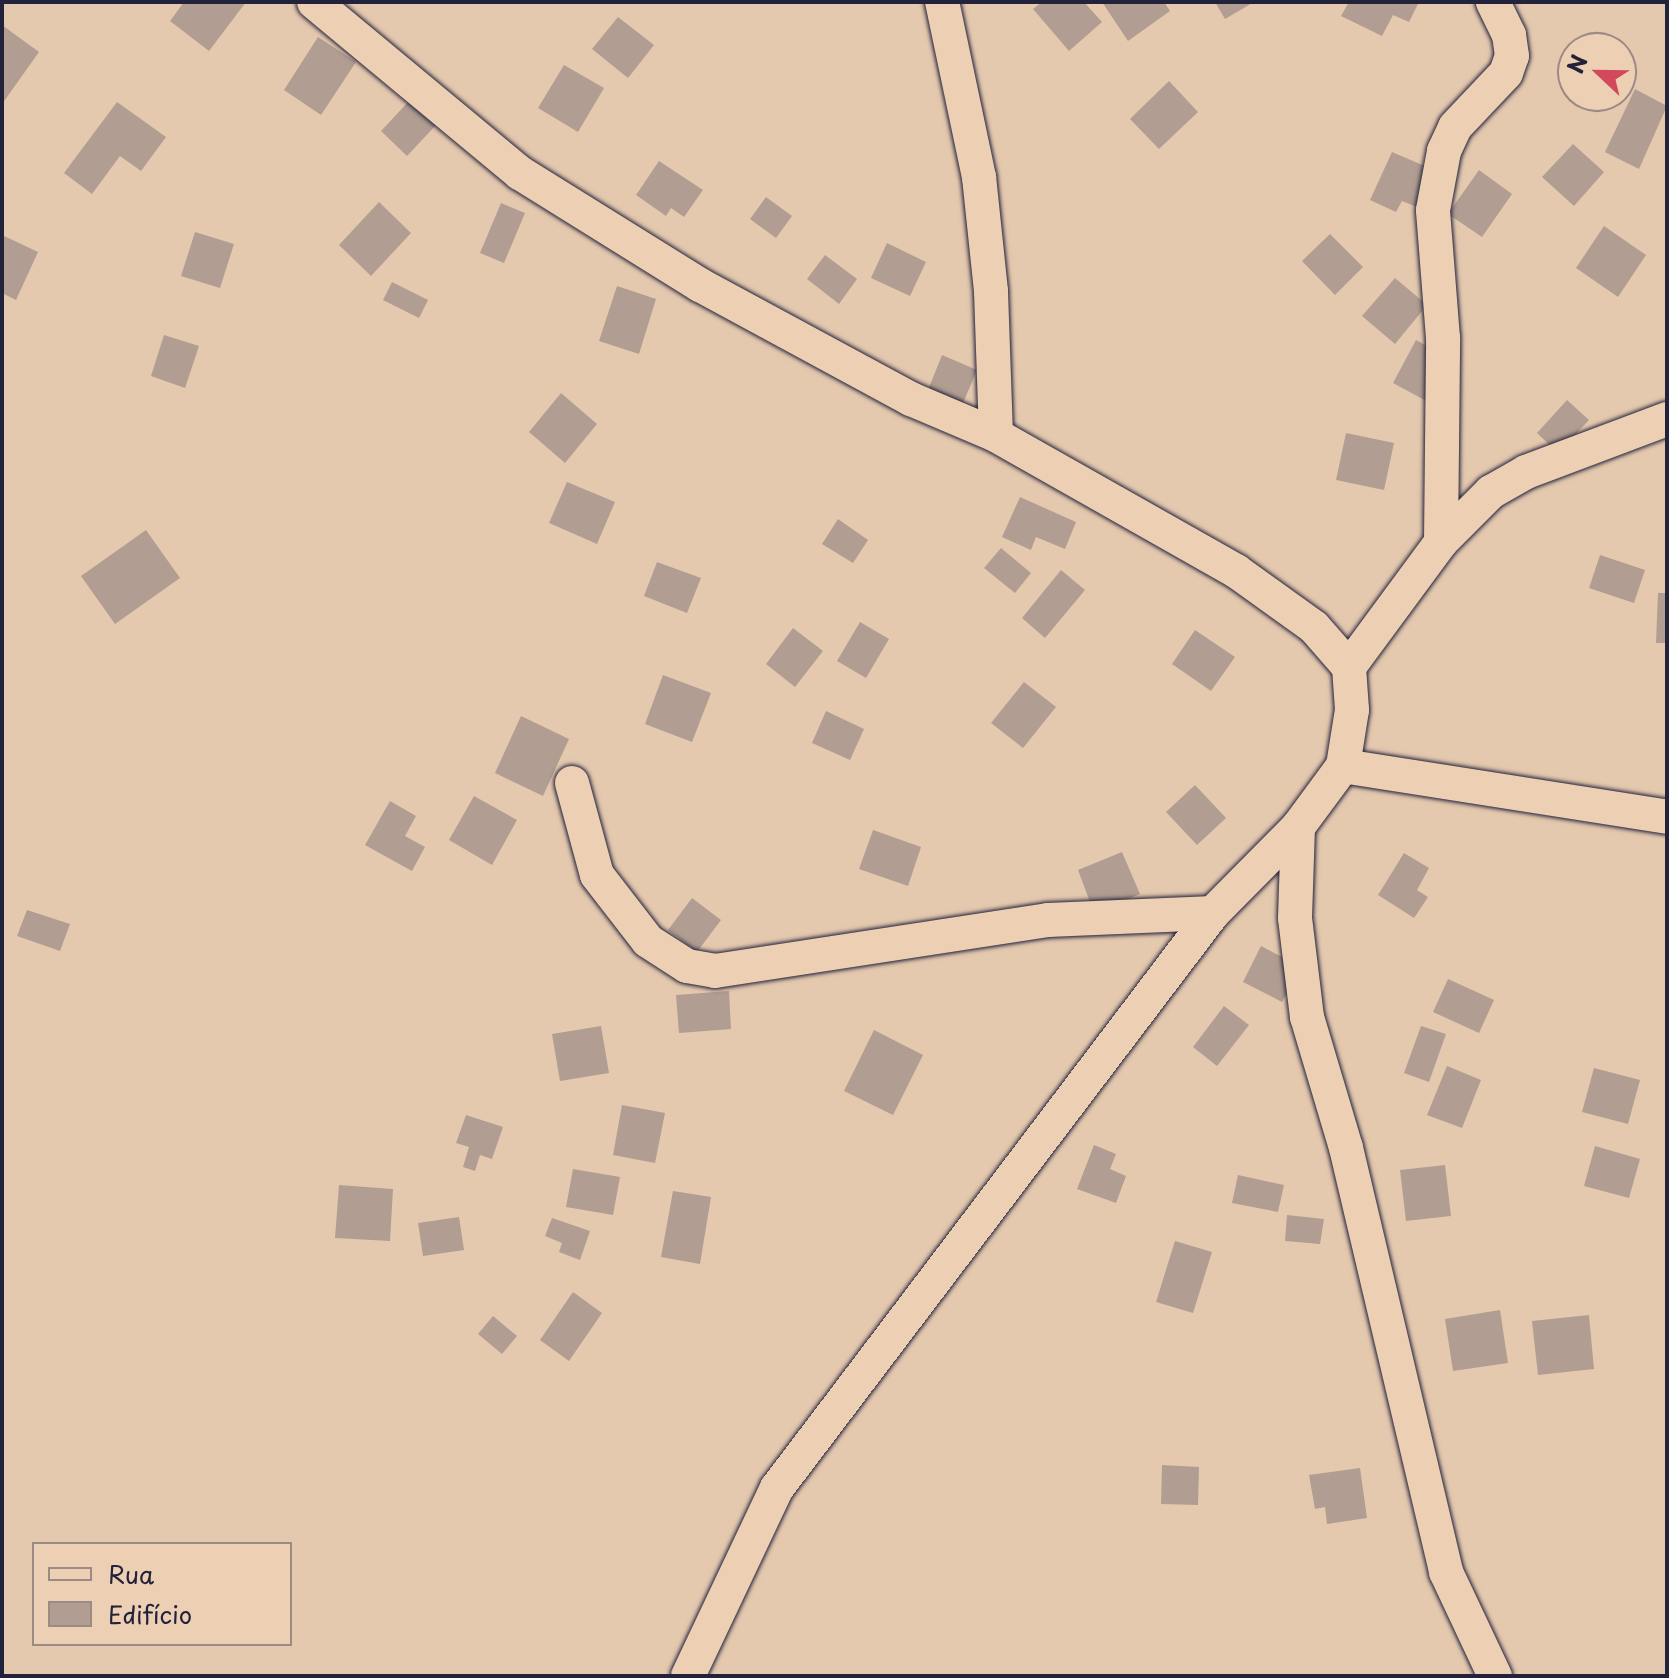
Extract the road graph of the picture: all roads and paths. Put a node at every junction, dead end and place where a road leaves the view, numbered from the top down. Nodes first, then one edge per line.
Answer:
1 (314, 2) edge
2 (942, 2) edge
3 (1493, 2) edge
4 (1667, 419) edge
5 (996, 435) junction
6 (1441, 542) junction
7 (1349, 667) junction
8 (1343, 766) junction
9 (572, 783) dead end
10 (1667, 817) edge
11 (1298, 827) junction
12 (1213, 913) junction
13 (688, 1676) edge
14 (1495, 1676) edge

1 - 5 street
2 - 5 street
3 - 6 street
4 - 6 street
5 - 7 street
6 - 7 street
7 - 8 street
8 - 10 street
8 - 11 street
9 - 12 street
11 - 12 street
11 - 14 street
12 - 13 street

